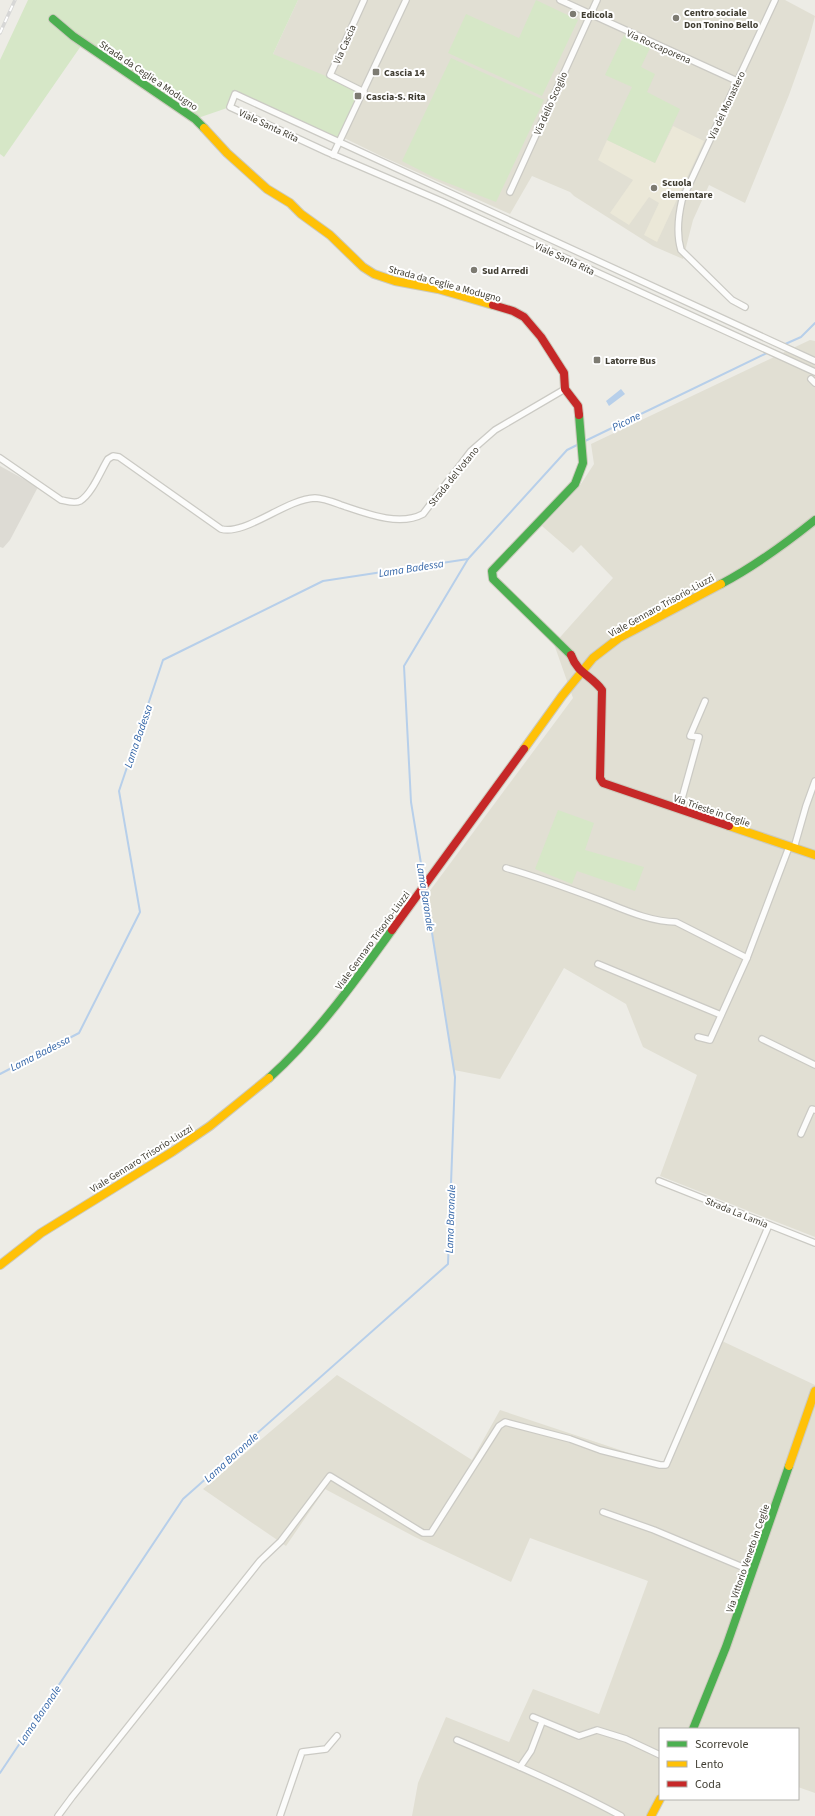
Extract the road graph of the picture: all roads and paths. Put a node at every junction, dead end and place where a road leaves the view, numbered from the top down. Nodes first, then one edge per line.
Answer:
1 (364, 0) edge
2 (406, 0) edge
3 (560, 0) edge
4 (597, 0) edge
5 (775, 0) edge
6 (591, 15) junction
7 (53, 19) dead end
8 (737, 81) junction
9 (364, 92) junction
10 (338, 143) junction
11 (333, 155) junction
12 (444, 191) junction
13 (510, 192) dead end
14 (439, 200) junction
15 (745, 307) dead end
16 (815, 361) edge
17 (815, 372) edge
18 (565, 389) junction
19 (0, 458) edge
20 (815, 520) edge
21 (582, 671) junction
22 (705, 701) dead end
23 (815, 781) edge
24 (603, 783) joint
25 (679, 809) junction
26 (791, 848) junction
27 (815, 856) edge
28 (506, 868) dead end
29 (747, 958) junction
30 (598, 964) dead end
31 (721, 1015) junction
32 (698, 1037) dead end
33 (762, 1039) dead end
34 (815, 1065) edge
35 (815, 1110) edge
36 (801, 1134) dead end
37 (659, 1181) dead end
38 (769, 1225) junction
39 (815, 1243) edge
40 (0, 1265) edge
41 (815, 1391) edge
42 (603, 1512) dead end
43 (752, 1571) junction
44 (533, 1717) dead end
45 (542, 1722) junction
46 (693, 1728) edge
47 (337, 1736) dead end
48 (457, 1740) dead end
49 (659, 1755) edge
50 (520, 1767) junction
51 (659, 1800) edge
52 (58, 1816) edge
53 (280, 1816) edge
54 (621, 1816) edge
55 (651, 1816) edge

1 - 9 street, Via Cascia
2 - 9 street
3 - 6 street, Via Roccaporena
4 - 6 street, Via dello Scoglio
5 - 8 street, Via del Monastero
6 - 8 street, Via Roccaporena
6 - 13 street, Via dello Scoglio
7 - 18 main road, Strada da Ceglie a Modugno
8 - 15 street, Via del Monastero
9 - 10 street
10 - 11 street
10 - 11 street, Viale Santa Rita
10 - 12 street, Viale Santa Rita
11 - 14 street, Viale Santa Rita
12 - 14 street
12 - 16 street, Viale Santa Rita
14 - 17 street, Viale Santa Rita
18 - 19 street, Strada del Votano
18 - 21 main road, Strada da Ceglie a Modugno
20 - 21 main road, Viale Gennaro Trisorio-Liuzzi
21 - 24 main road, Strada da Ceglie a Modugno
21 - 40 main road, Viale Gennaro Trisorio-Liuzzi
22 - 25 street
23 - 26 street
24 - 25 main road, Via Trieste in Ceglie
25 - 26 main road, Via Trieste in Ceglie
26 - 27 main road, Via Trieste in Ceglie
26 - 29 street
28 - 29 street
29 - 31 street
30 - 31 street
31 - 32 street
33 - 34 street
35 - 36 street
37 - 38 street, Strada La Lamia
38 - 39 street, Strada La Lamia
38 - 52 street
41 - 43 main road, Via Vittorio Veneto in Ceglie
42 - 43 street
43 - 46 main road, Via Vittorio Veneto in Ceglie
44 - 45 street
45 - 49 street
45 - 50 street
47 - 53 street
48 - 50 street
50 - 54 street
51 - 55 main road

